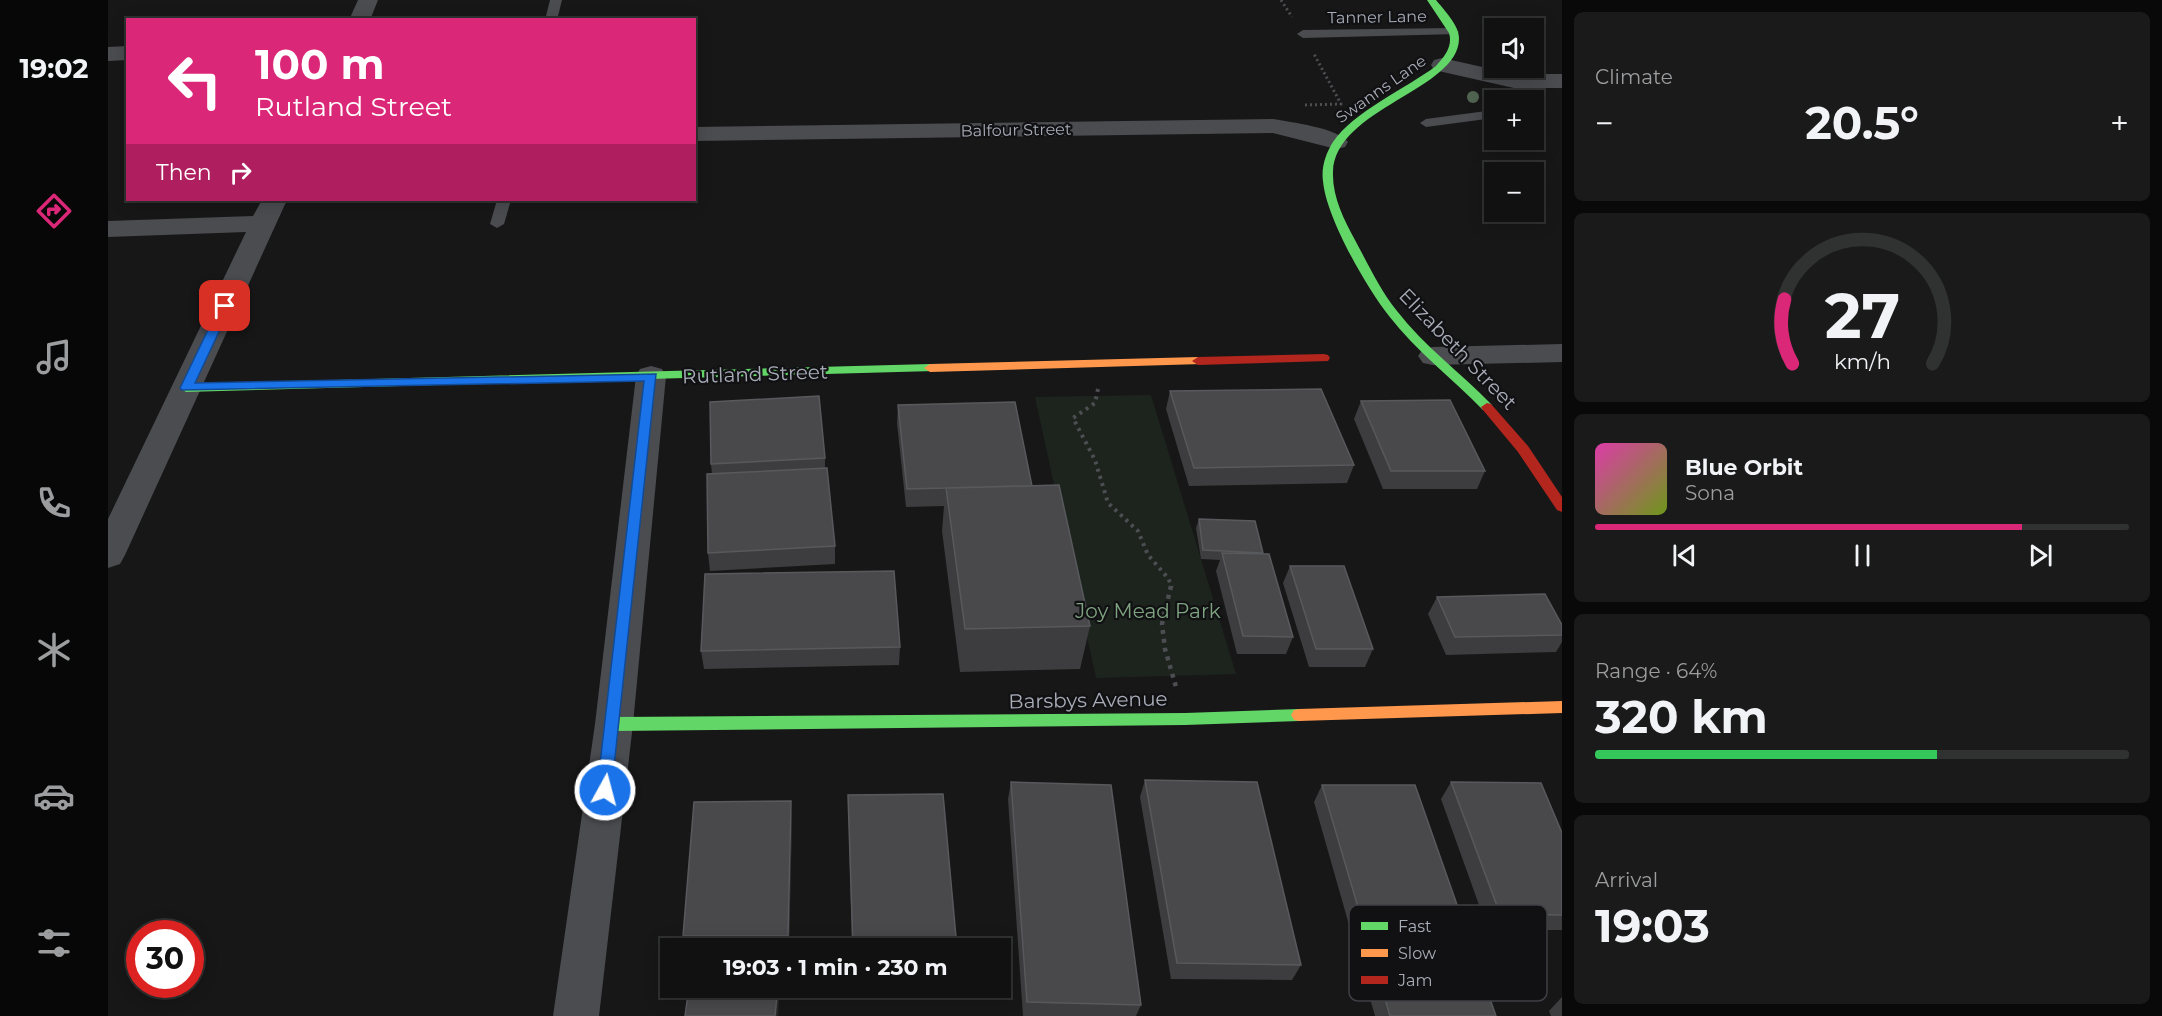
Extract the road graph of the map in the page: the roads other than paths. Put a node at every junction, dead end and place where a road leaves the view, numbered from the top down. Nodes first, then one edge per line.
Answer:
1 (368, 0) edge
2 (556, 0) edge
3 (1431, 0) edge
4 (360, 18) edge
5 (552, 18) edge
6 (1453, 32) junction
7 (1303, 34) dead end
8 (126, 53) edge
9 (108, 54) edge
10 (1442, 64) junction
11 (1562, 81) edge
12 (1527, 90) edge
13 (1539, 90) edge
14 (1484, 115) edge
15 (1426, 123) dead end
16 (696, 134) edge
17 (1336, 142) junction
18 (504, 201) edge
19 (268, 212) edge
20 (497, 224) dead end
21 (108, 229) edge
22 (1562, 353) edge
23 (1433, 356) junction
24 (1324, 358) dead end
25 (651, 376) junction
26 (186, 388) junction
27 (1562, 507) edge
28 (108, 555) edge
29 (1562, 707) edge
30 (614, 724) junction
31 (576, 1016) edge

1 - 4 street
2 - 5 lane
3 - 6 street
6 - 7 lane, Tanner Lane
6 - 10 street, Swanns Lane
8 - 9 street
10 - 12 street
10 - 17 street, Swanns Lane
11 - 13 street
14 - 15 lane
16 - 17 street, Balfour Street
17 - 23 street, Elizabeth Street
18 - 20 lane
19 - 21 street
19 - 26 street
22 - 23 street
23 - 27 street, Elizabeth Street
24 - 25 street, Rutland Street
25 - 26 street, Rutland Street
25 - 30 street
26 - 28 street
29 - 30 street, Barsbys Avenue
30 - 31 street

